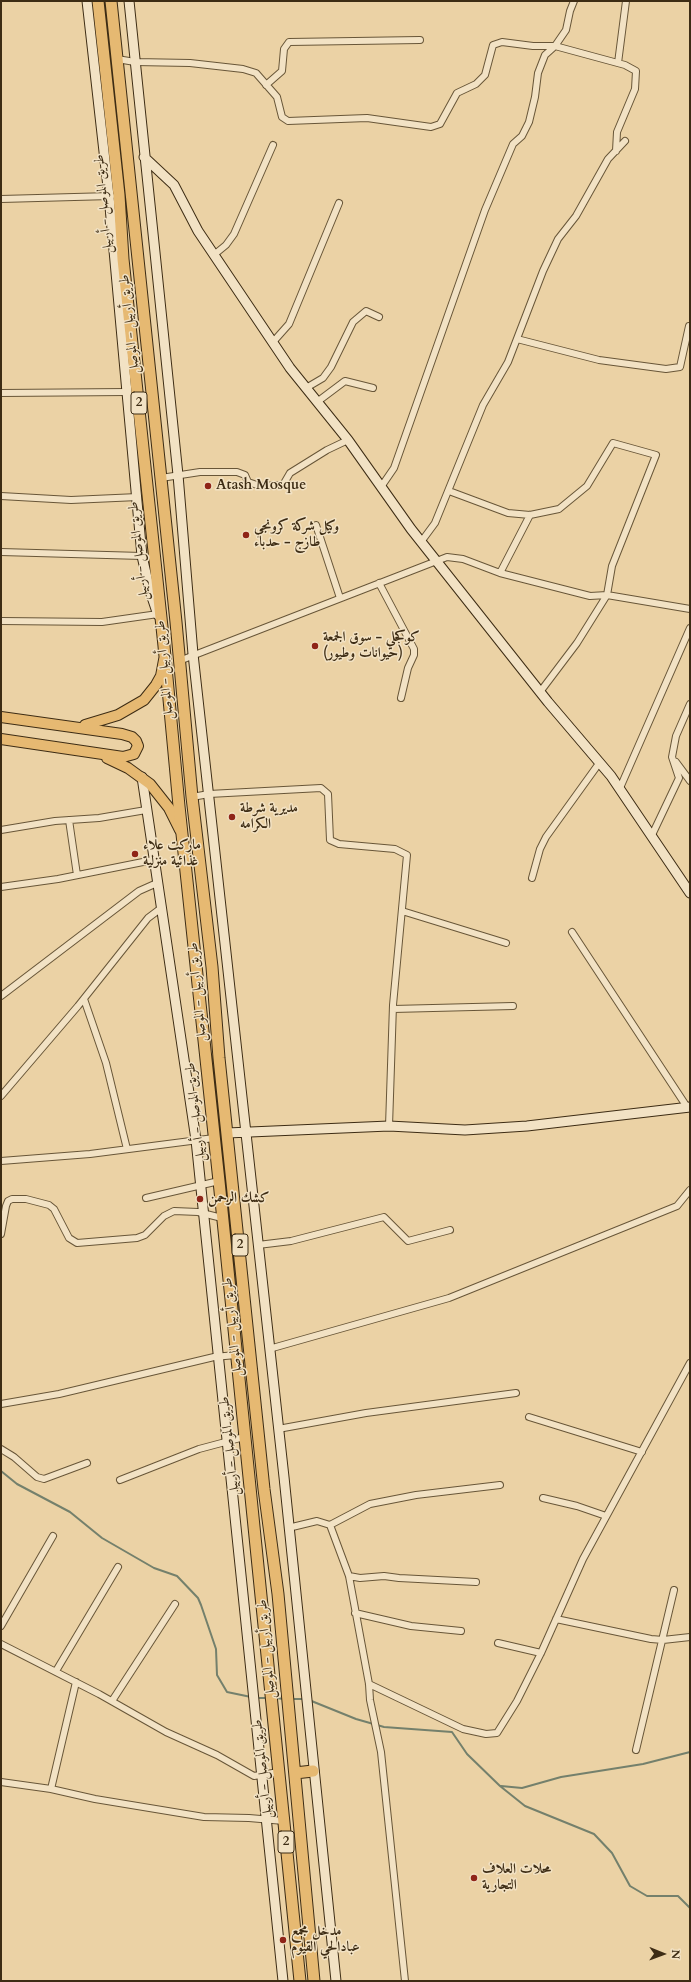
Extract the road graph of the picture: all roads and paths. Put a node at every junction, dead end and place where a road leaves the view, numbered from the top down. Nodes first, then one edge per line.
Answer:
1 (88, 1) edge
2 (98, 1) edge
3 (111, 1) edge
4 (129, 1) edge
5 (574, 1) edge
6 (626, 1) edge
7 (420, 40) dead end
8 (555, 46) junction
9 (117, 59) junction
10 (135, 62) junction
11 (618, 63) junction
12 (266, 85) junction
13 (625, 141) dead end
14 (273, 145) dead end
15 (616, 151) junction
16 (144, 157) junction
17 (114, 196) junction
18 (1, 199) edge
19 (339, 203) dead end
20 (215, 254) junction
21 (138, 255) junction
22 (123, 259) junction
23 (378, 317) dead end
24 (688, 326) dead end
25 (517, 339) junction
26 (273, 342) junction
27 (306, 388) junction
28 (373, 388) dead end
29 (127, 392) junction
30 (1, 393) edge
31 (317, 402) junction
32 (348, 440) junction
33 (178, 475) junction
34 (160, 478) junction
35 (381, 487) junction
36 (449, 491) junction
37 (1, 496) edge
38 (138, 497) junction
39 (530, 515) junction
40 (316, 525) dead end
41 (421, 542) junction
42 (1, 552) edge
43 (142, 556) junction
44 (436, 560) junction
45 (500, 572) junction
46 (379, 583) junction
47 (607, 595) junction
48 (340, 598) junction
49 (690, 609) edge
50 (158, 614) junction
51 (1, 621) edge
52 (162, 627) junction
53 (690, 628) edge
54 (164, 646) junction
55 (193, 654) junction
56 (179, 661) junction
57 (540, 692) junction
58 (401, 698) dead end
59 (690, 704) edge
60 (1, 717) edge
61 (74, 726) junction
62 (1, 739) edge
63 (92, 753) junction
64 (672, 757) junction
65 (600, 762) junction
66 (142, 777) junction
67 (690, 782) edge
68 (620, 788) junction
69 (209, 794) junction
70 (192, 797) junction
71 (146, 810) junction
72 (69, 820) junction
73 (1, 830) edge
74 (652, 835) junction
75 (184, 846) junction
76 (153, 860) junction
77 (77, 875) junction
78 (532, 878) dead end
79 (156, 883) junction
80 (1, 887) edge
81 (690, 893) edge
82 (160, 909) junction
83 (402, 911) junction
84 (572, 932) dead end
85 (506, 943) dead end
86 (1, 996) edge
87 (84, 999) junction
88 (512, 1006) dead end
89 (393, 1009) junction
90 (1, 1096) edge
91 (689, 1107) edge
92 (389, 1126) junction
93 (245, 1132) junction
94 (227, 1133) junction
95 (214, 1138) junction
96 (196, 1140) junction
97 (127, 1148) junction
98 (1, 1161) edge
99 (219, 1182) junction
100 (200, 1186) junction
101 (690, 1190) edge
102 (146, 1198) dead end
103 (203, 1213) junction
104 (222, 1218) junction
105 (450, 1230) dead end
106 (1, 1234) edge
107 (258, 1245) junction
108 (269, 1349) junction
109 (236, 1355) junction
110 (218, 1357) junction
111 (690, 1363) edge
112 (687, 1371) edge
113 (516, 1393) dead end
114 (1, 1404) edge
115 (529, 1417) dead end
116 (278, 1429) junction
117 (244, 1437) junction
118 (226, 1442) junction
119 (1, 1449) edge
120 (642, 1452) junction
121 (87, 1463) dead end
122 (120, 1480) dead end
123 (500, 1485) dead end
124 (543, 1498) dead end
125 (606, 1516) junction
126 (330, 1525) junction
127 (288, 1528) junction
128 (53, 1536) dead end
129 (118, 1567) dead end
130 (349, 1576) junction
131 (476, 1582) dead end
132 (674, 1590) dead end
133 (175, 1604) dead end
134 (355, 1613) junction
135 (556, 1619) junction
136 (1, 1626) edge
137 (461, 1631) dead end
138 (690, 1637) edge
139 (663, 1640) junction
140 (498, 1643) dead end
141 (1, 1644) edge
142 (541, 1653) junction
143 (56, 1671) junction
144 (76, 1682) junction
145 (369, 1684) junction
146 (112, 1701) junction
147 (636, 1750) dead end
148 (313, 1771) junction
149 (279, 1772) junction
150 (294, 1773) junction
151 (261, 1776) junction
152 (1, 1782) edge
153 (51, 1789) junction
154 (266, 1819) junction
155 (284, 1821) junction
156 (283, 1981) edge
157 (300, 1981) edge
158 (314, 1981) edge
159 (336, 1981) edge
160 (405, 1981) edge

1 - 17 main road
2 - 17 highway, طريق الموصل - أربيل / 2
3 - 9 highway, طريق أربيل - الموصل / 2
4 - 10 main road
5 - 8 street
6 - 11 street
7 - 12 street
8 - 11 street
8 - 12 street
8 - 35 street
9 - 10 street
9 - 21 highway, طريق أربيل - الموصل / 2
10 - 12 street
10 - 16 main road
11 - 15 street
13 - 15 street
14 - 20 street
15 - 25 street
16 - 20 main road
16 - 33 main road
17 - 18 street
17 - 22 highway, طريق الموصل - أربيل / 2
17 - 29 main road
19 - 26 street
20 - 26 main road
21 - 22 highway
21 - 34 highway, طريق أربيل - الموصل / 2
22 - 52 highway, طريق الموصل - أربيل / 2
23 - 27 street
24 - 25 street
25 - 36 street
26 - 27 main road
27 - 31 main road
28 - 31 street
29 - 30 street
29 - 38 main road
31 - 32 main road
32 - 33 street
32 - 35 main road
33 - 34 street
33 - 55 main road
34 - 56 highway, طريق أربيل - الموصل / 2
35 - 41 main road
36 - 39 street
36 - 41 street
37 - 38 street
38 - 43 main road
39 - 45 street
39 - 47 street
40 - 48 street
41 - 44 main road
42 - 43 street
43 - 50 main road
44 - 45 street
44 - 46 street
44 - 57 main road
45 - 47 street
46 - 48 street
46 - 58 street
47 - 49 street
47 - 57 street
48 - 55 street
50 - 51 street
50 - 52 main road
52 - 54 highway, طريق الموصل - أربيل / 2
53 - 68 street
54 - 61 main road
54 - 75 highway, طريق الموصل - أربيل / 2
55 - 56 street
55 - 69 main road
56 - 70 highway, طريق أربيل - الموصل / 2
57 - 65 main road
59 - 64 street
60 - 61 main road
61 - 63 main road
62 - 63 main road
63 - 66 main road
64 - 67 street
64 - 74 street
65 - 68 main road
65 - 78 street
66 - 71 main road
66 - 75 main road
68 - 74 main road
69 - 70 street
69 - 83 street
69 - 93 main road
70 - 94 highway, طريق أربيل - الموصل / 2
71 - 72 street
71 - 76 main road
72 - 73 street
72 - 77 street
74 - 81 main road
75 - 95 highway, طريق الموصل - أربيل / 2
76 - 77 street
76 - 79 main road
77 - 80 street
79 - 82 main road
79 - 86 street
82 - 87 street
82 - 96 main road
83 - 85 street
83 - 89 street
84 - 91 street
87 - 90 street
87 - 97 street
88 - 89 street
89 - 92 street
91 - 92 main road
92 - 93 main road
93 - 94 main road
93 - 107 main road
94 - 150 highway, طريق أربيل - الموصل / 2
95 - 96 street
95 - 99 highway, طريق الموصل - أربيل / 2
96 - 97 street
96 - 100 main road
97 - 98 street
99 - 100 street
99 - 104 highway, طريق الموصل - أربيل / 2
100 - 102 street
100 - 103 main road
101 - 108 street
103 - 104 street
103 - 106 street
103 - 110 main road
104 - 109 highway, طريق الموصل - أربيل / 2
105 - 107 street
107 - 108 main road
108 - 116 main road
109 - 110 street
109 - 117 highway, طريق الموصل - أربيل / 2
110 - 114 street
110 - 118 main road
111 - 112 street
112 - 120 street
113 - 116 street
115 - 120 street
116 - 127 main road
117 - 118 street
117 - 149 highway, طريق الموصل - أربيل / 2
118 - 122 street
118 - 151 main road
119 - 121 street
120 - 125 street
123 - 126 street
124 - 125 street
125 - 135 street
126 - 127 street
126 - 130 street
127 - 148 main road
128 - 136 street
129 - 143 street
130 - 131 street
130 - 134 street
132 - 139 street
133 - 146 street
134 - 137 street
134 - 145 street
135 - 139 street
135 - 142 street
138 - 139 street
139 - 147 street
140 - 142 street
141 - 143 street
142 - 145 street
143 - 144 street
144 - 146 street
144 - 153 street
145 - 160 street
146 - 151 street
148 - 150 highway
148 - 159 main road
149 - 151 street
149 - 155 highway, طريق الموصل - أربيل / 2
150 - 158 highway, طريق أربيل - الموصل / 2
151 - 154 main road
152 - 153 street
153 - 154 street
154 - 155 street
154 - 156 main road
155 - 157 highway, طريق الموصل - أربيل / 2

